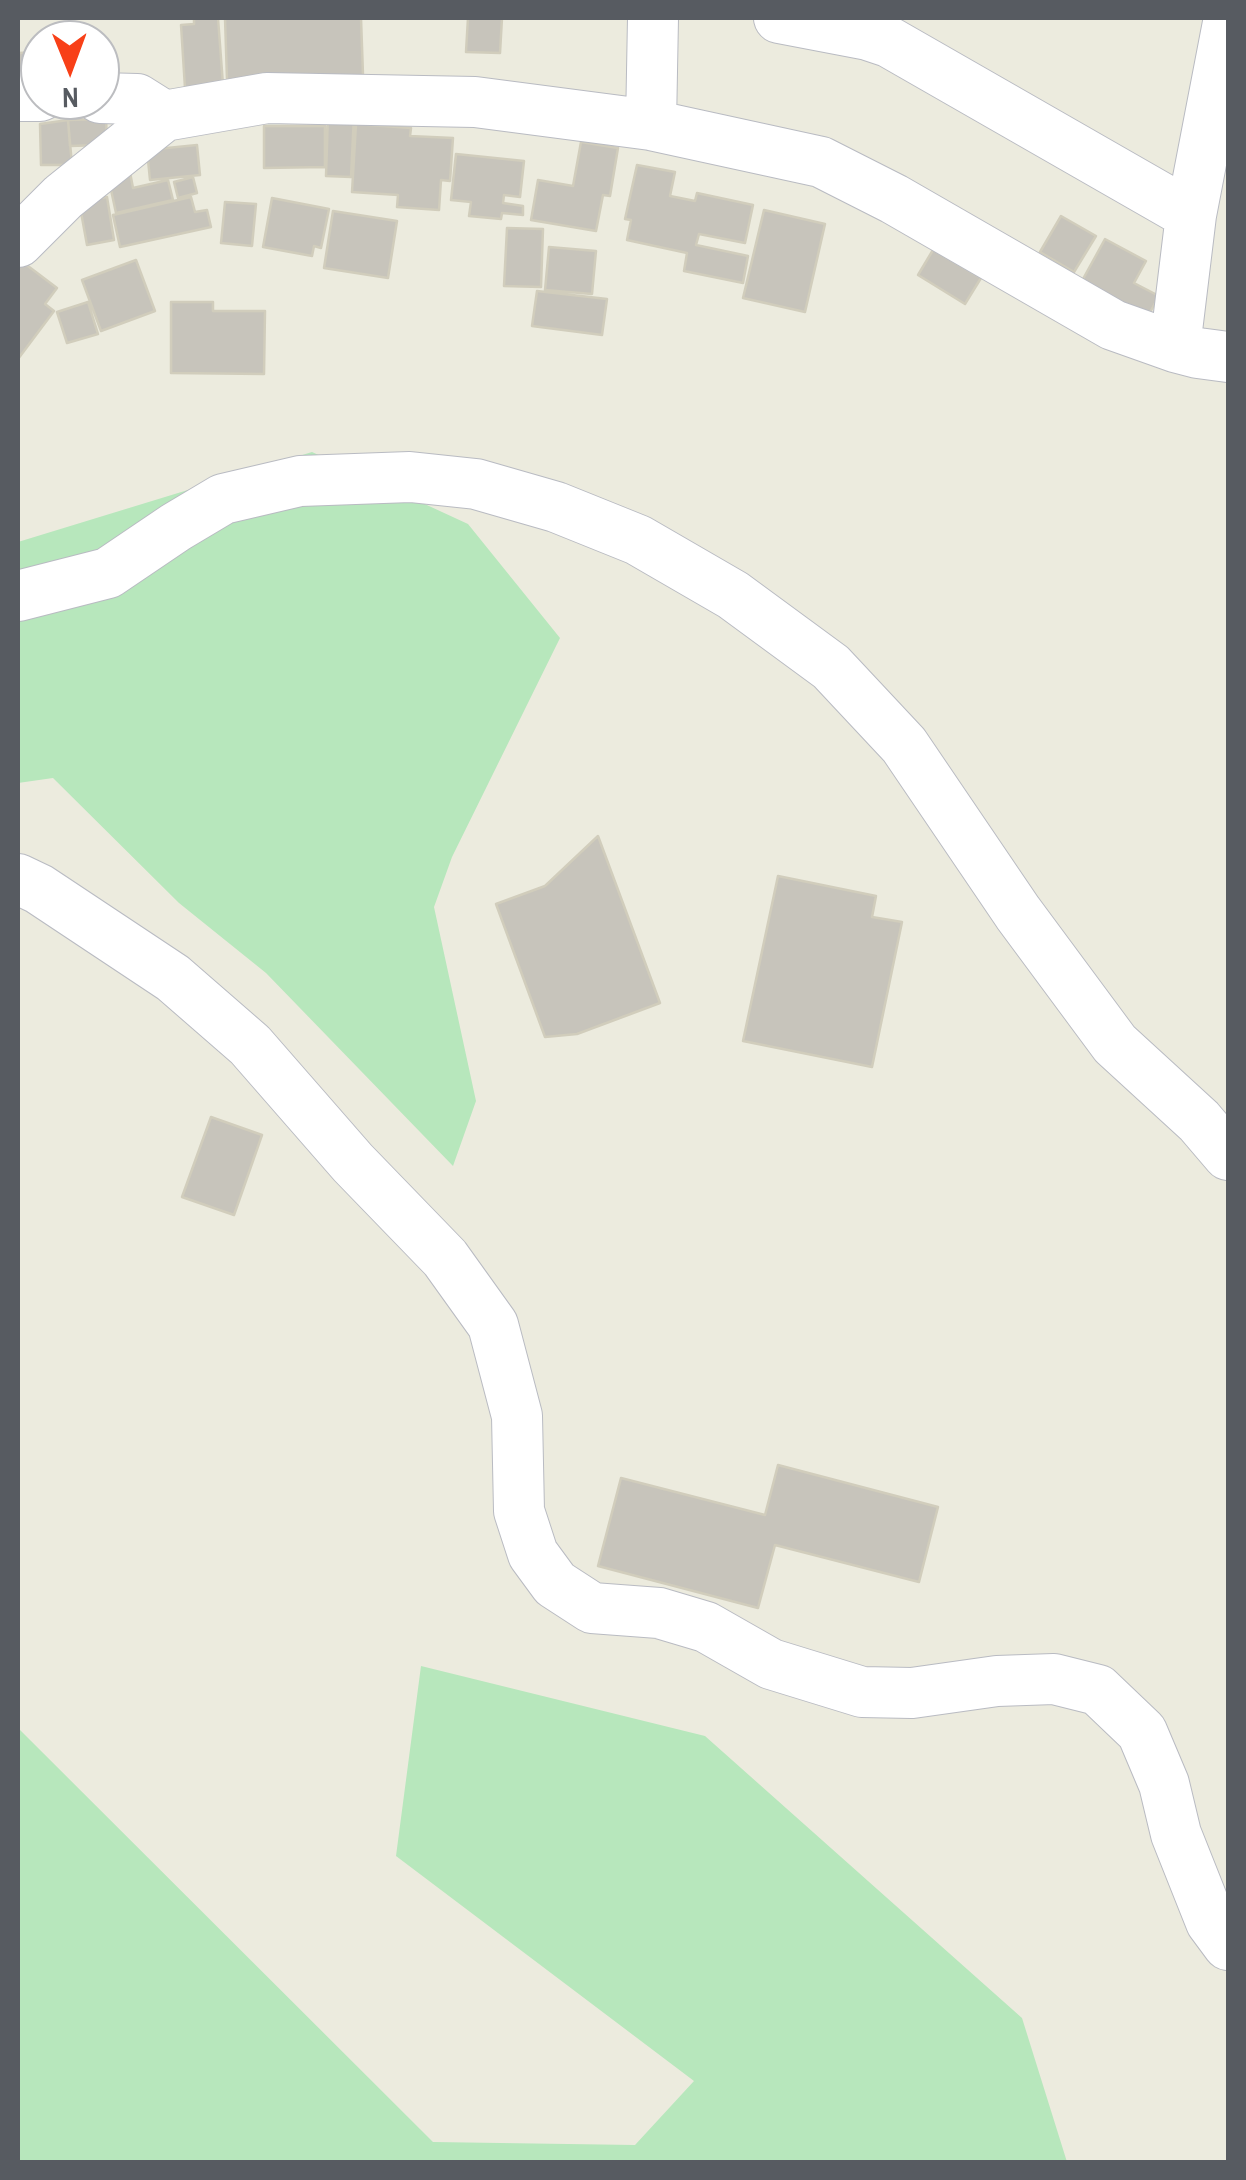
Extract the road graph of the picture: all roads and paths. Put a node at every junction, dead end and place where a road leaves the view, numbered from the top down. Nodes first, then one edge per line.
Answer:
1 (654, 18) edge
2 (779, 18) edge
3 (1228, 23) edge
4 (120, 99) edge
5 (164, 116) junction
6 (651, 125) junction
7 (1192, 214) junction
8 (18, 242) edge
9 (1175, 347) junction
10 (1228, 358) edge
11 (18, 596) edge
12 (18, 879) edge
13 (1228, 1156) edge
14 (1228, 1944) edge

1 - 6 street
2 - 7 street
3 - 7 street
4 - 5 street
5 - 6 street
5 - 8 street
6 - 9 street
7 - 9 street
9 - 10 street
11 - 13 street
12 - 14 street

